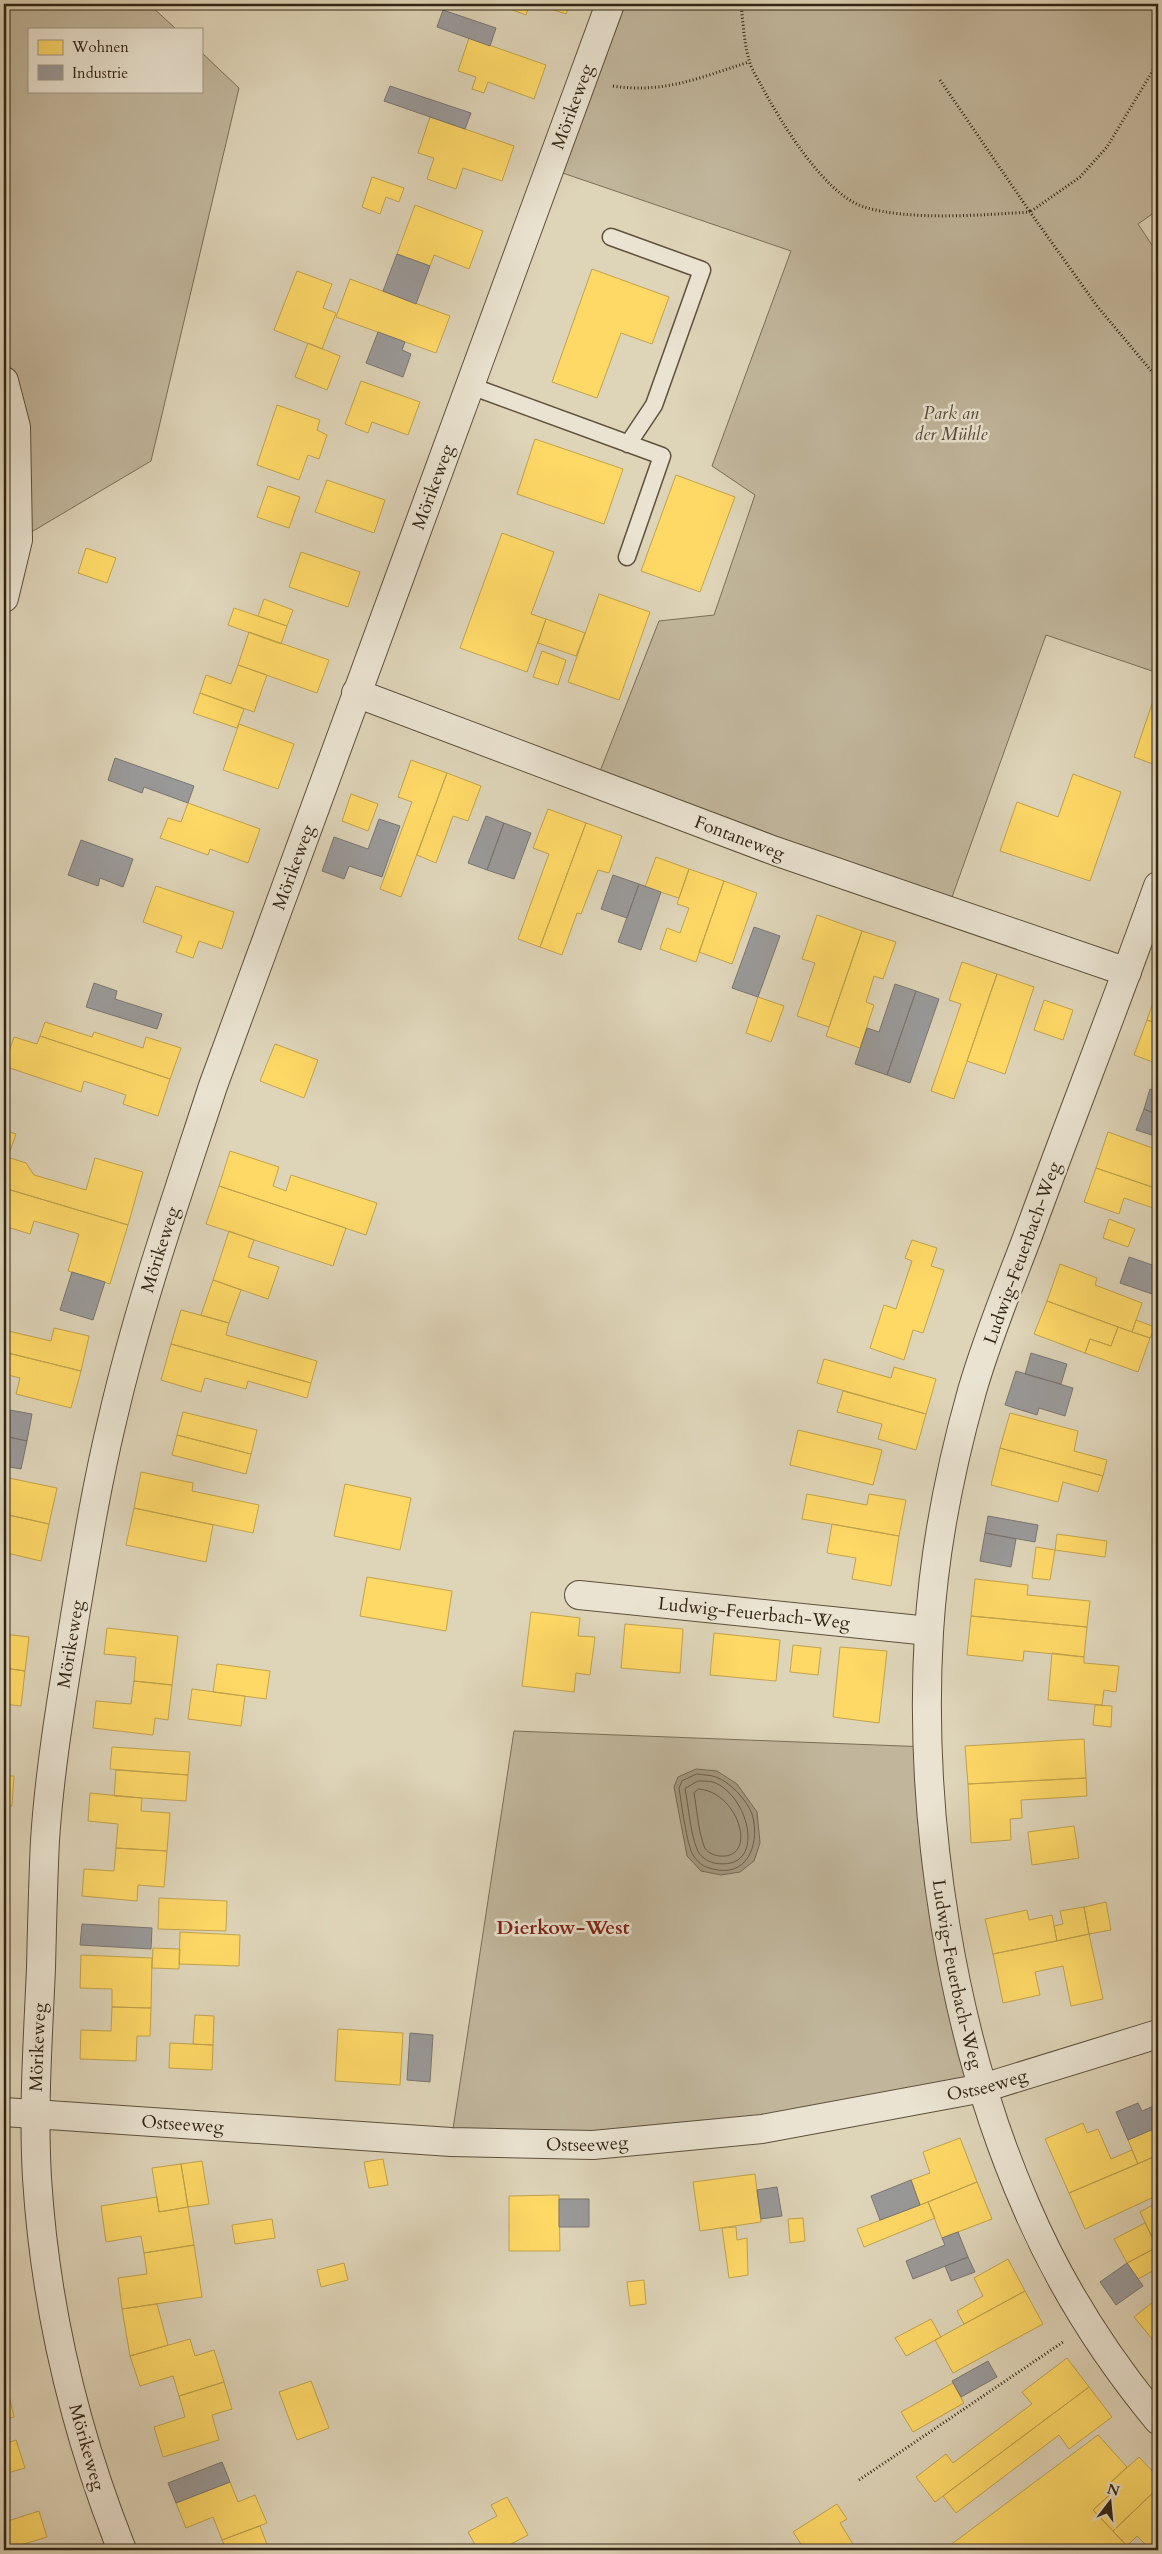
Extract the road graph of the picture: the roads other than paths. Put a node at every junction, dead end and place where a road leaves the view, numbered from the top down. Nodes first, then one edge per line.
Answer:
1 (610, 4) edge
2 (611, 237) dead end
3 (4, 381) edge
4 (468, 385) junction
5 (628, 444) junction
6 (627, 556) dead end
7 (4, 598) edge
8 (356, 693) junction
9 (1158, 886) edge
10 (1128, 972) junction
11 (579, 1595) dead end
12 (930, 1631) junction
13 (1158, 2034) edge
14 (983, 2088) junction
15 (4, 2112) edge
16 (35, 2116) junction
17 (1158, 2420) edge
18 (122, 2550) edge

1 - 4 street, Mörikeweg
2 - 5 lane
3 - 7 street
4 - 5 lane
4 - 8 street, Mörikeweg
5 - 6 lane
8 - 10 street, Fontaneweg
8 - 16 street, Mörikeweg
9 - 10 street, Ludwig-Feuerbach-Weg
10 - 12 street, Ludwig-Feuerbach-Weg
11 - 12 street, Ludwig-Feuerbach-Weg
12 - 14 street, Ludwig-Feuerbach-Weg
13 - 14 street, Ostseeweg
14 - 16 street, Ostseeweg
14 - 17 street, Ludwig-Feuerbach-Weg
15 - 16 street, Ostseeweg
16 - 18 street, Mörikeweg

